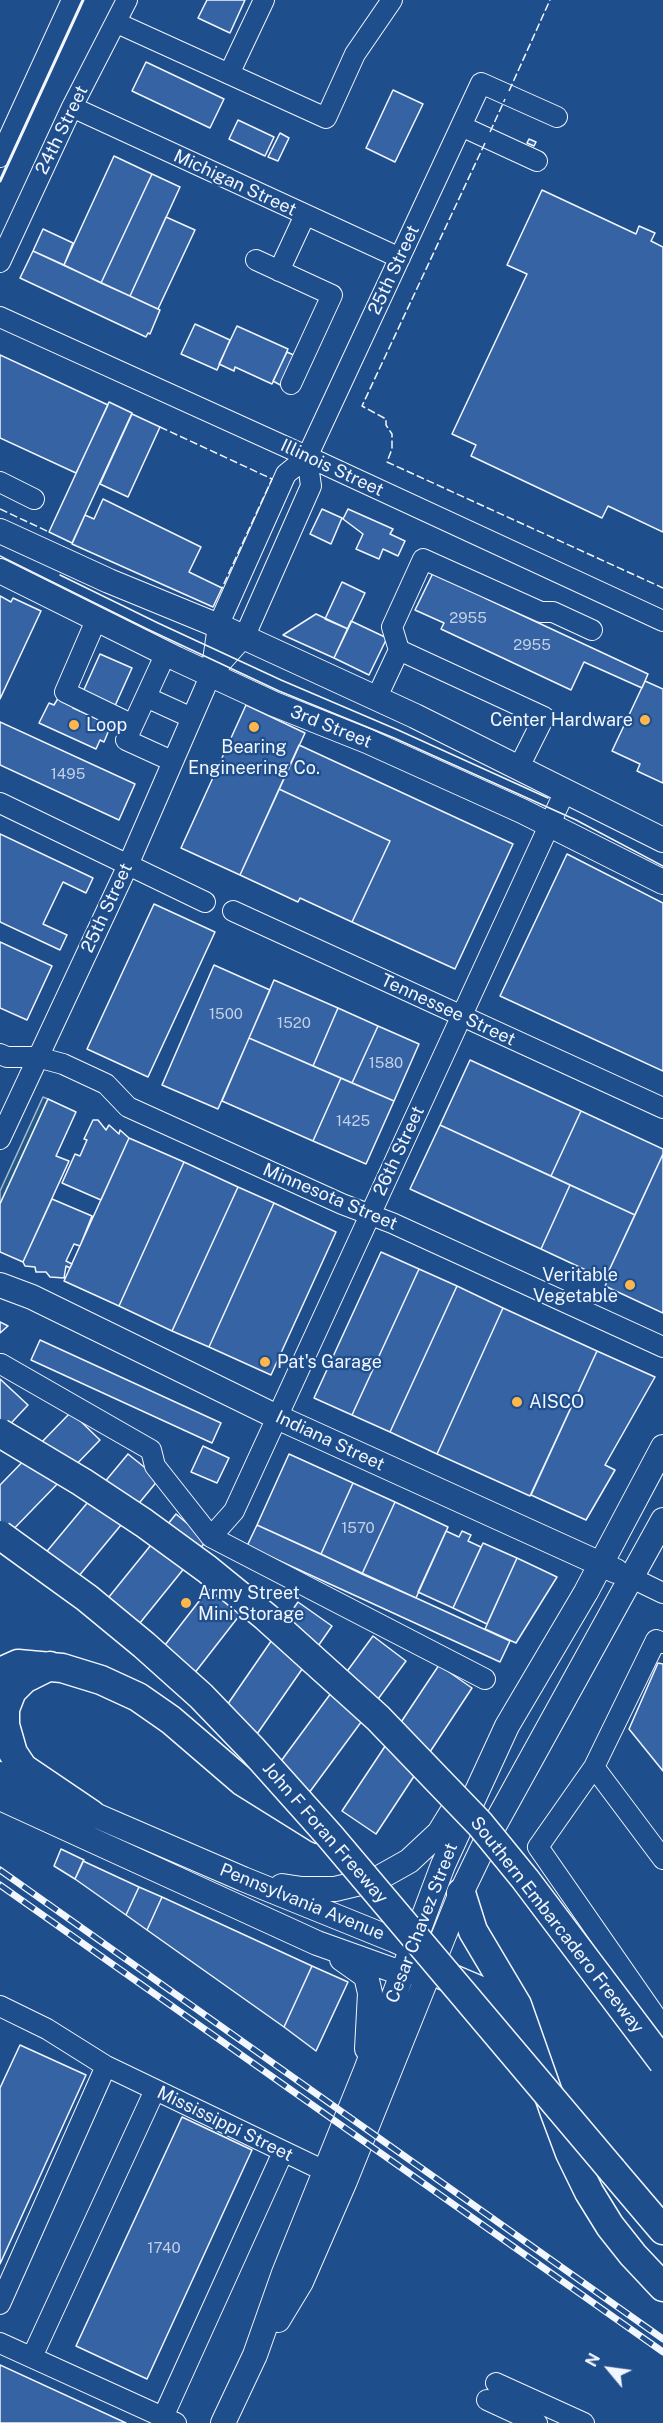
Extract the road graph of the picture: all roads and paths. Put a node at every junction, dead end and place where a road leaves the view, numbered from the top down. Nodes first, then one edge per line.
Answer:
1 (72, 0) edge
2 (127, 0) edge
3 (264, 0) edge
4 (392, 0) edge
5 (117, 22) junction
6 (230, 74) junction
7 (72, 106) junction
8 (557, 117) dead end
9 (461, 126) junction
10 (0, 157) edge
11 (537, 161) dead end
12 (305, 215) junction
13 (400, 258) junction
14 (256, 260) dead end
15 (0, 262) edge
16 (279, 271) junction
17 (0, 317) edge
18 (291, 384) dead end
19 (307, 457) junction
20 (0, 482) edge
21 (34, 499) dead end
22 (0, 531) edge
23 (0, 571) edge
24 (97, 618) junction
25 (663, 621) edge
26 (218, 626) junction
27 (592, 630) dead end
28 (244, 638) junction
29 (399, 650) junction
30 (166, 653) junction
31 (211, 674) junction
32 (146, 698) junction
33 (376, 699) junction
34 (192, 718) junction
35 (133, 725) junction
36 (172, 761) junction
37 (518, 769) junction
38 (565, 792) junction
39 (0, 803) edge
40 (550, 824) junction
41 (663, 840) edge
42 (128, 865) junction
43 (663, 882) edge
44 (205, 902) dead end
45 (233, 911) dead end
46 (462, 1016) junction
47 (0, 1054) edge
48 (37, 1057) junction
49 (663, 1108) edge
50 (0, 1139) edge
51 (370, 1215) junction
52 (0, 1285) edge
53 (663, 1347) edge
54 (1, 1364) edge
55 (277, 1417) junction
56 (0, 1433) edge
57 (663, 1447) edge
58 (663, 1520) edge
59 (0, 1535) edge
60 (211, 1537) junction
61 (601, 1565) junction
62 (632, 1578) junction
63 (663, 1593) edge
64 (663, 1642) edge
65 (56, 1667) junction
66 (0, 1672) edge
67 (484, 1679) dead end
68 (507, 1726) junction
69 (594, 1767) junction
70 (0, 1774) edge
71 (0, 1798) edge
72 (91, 1814) junction
73 (329, 1835) junction
74 (663, 1859) edge
75 (243, 1879) junction
76 (461, 1893) junction
77 (317, 1943) junction
78 (411, 1948) junction
79 (431, 1970) junction
80 (401, 1973) junction
81 (0, 2006) edge
82 (663, 2026) edge
83 (527, 2032) junction
84 (663, 2062) edge
85 (106, 2067) junction
86 (366, 2070) junction
87 (154, 2090) junction
88 (283, 2152) junction
89 (335, 2176) junction
90 (663, 2230) edge
91 (663, 2287) edge
92 (0, 2304) edge
93 (0, 2343) edge
94 (32, 2357) junction
95 (170, 2420) edge
96 (223, 2423) edge
97 (537, 2423) edge
98 (584, 2423) edge

1 - 10 street
2 - 5 street, 24th Street
3 - 6 street
4 - 6 street
5 - 6 street
5 - 7 street, 24th Street
7 - 12 street, Michigan Street
7 - 15 street, 24th Street
8 - 9 street, 25th Street
9 - 11 street
9 - 13 street, 25th Street
12 - 13 street, Michigan Street
12 - 16 street
13 - 19 street, 25th Street
14 - 16 street
16 - 18 street
17 - 19 street, Illinois Street
19 - 25 street, Illinois Street
19 - 26 street, 25th Street
19 - 28 street, 25th Street
20 - 21 street
22 - 26 main road
23 - 24 main road, 3rd Street
24 - 30 main road, 3rd Street
24 - 35 street
26 - 28 main road
26 - 31 street, 25th Street
27 - 29 street
28 - 31 street, 25th Street
28 - 33 main road
29 - 33 street
29 - 37 street
30 - 31 main road, 3rd Street
30 - 32 street
31 - 34 street, 25th Street
31 - 40 main road, 3rd Street
32 - 34 street
32 - 35 street
33 - 37 main road
34 - 36 street, 25th Street
35 - 36 street
36 - 42 street, 25th Street
37 - 38 main road
38 - 40 street, 26th Street
38 - 41 main road
39 - 42 street
40 - 43 main road, 3rd Street
40 - 46 street, 26th Street
42 - 44 street
42 - 48 street, 25th Street
45 - 46 street, Tennessee Street
46 - 49 street, Tennessee Street
46 - 51 street, 26th Street
47 - 48 street, Minnesota Street
48 - 50 street, 25th Street
48 - 51 street, Minnesota Street
51 - 53 street, Minnesota Street
51 - 55 street, 26th Street
52 - 55 main road, Indiana Street
54 - 60 street
55 - 60 street, 26th Street
55 - 61 main road, Indiana Street
56 - 84 highway, Southern Embarcadero Freeway, bridge
57 - 61 main road, Cesar Chavez Street
58 - 62 main road, Cesar Chavez Street
59 - 73 highway, John F Foran Freeway, bridge
60 - 67 street
61 - 62 main road, Indiana Street
61 - 68 main road, Cesar Chavez Street
62 - 63 street, Indiana Street
62 - 76 main road, Cesar Chavez Street
64 - 69 street
65 - 66 highway
65 - 72 highway
65 - 73 highway, bridge
68 - 75 main road
68 - 78 main road, Cesar Chavez Street
69 - 74 street
69 - 82 street
70 - 72 main road, Pennsylvania Avenue
71 - 77 main road, Pennsylvania Avenue
72 - 75 main road, Pennsylvania Avenue
73 - 90 highway, John F Foran Freeway, bridge
75 - 78 main road, Pennsylvania Avenue
76 - 79 main road, Cesar Chavez Street
76 - 83 highway
77 - 80 main road, Pennsylvania Avenue
77 - 86 main road
78 - 79 main road, Pennsylvania Avenue
78 - 80 main road, Cesar Chavez Street
79 - 80 main road, Pennsylvania Avenue
79 - 83 highway
79 - 89 main road, Cesar Chavez Street
80 - 86 main road, Cesar Chavez Street
81 - 85 street, Mississippi Street
83 - 91 highway
85 - 87 street, Mississippi Street
85 - 92 street
86 - 89 main road, Cesar Chavez Street
87 - 88 street, Mississippi Street
87 - 94 street
88 - 89 street, Mississippi Street
88 - 95 street
89 - 96 main road, Cesar Chavez Street
93 - 94 street
94 - 95 street
97 - 98 street

